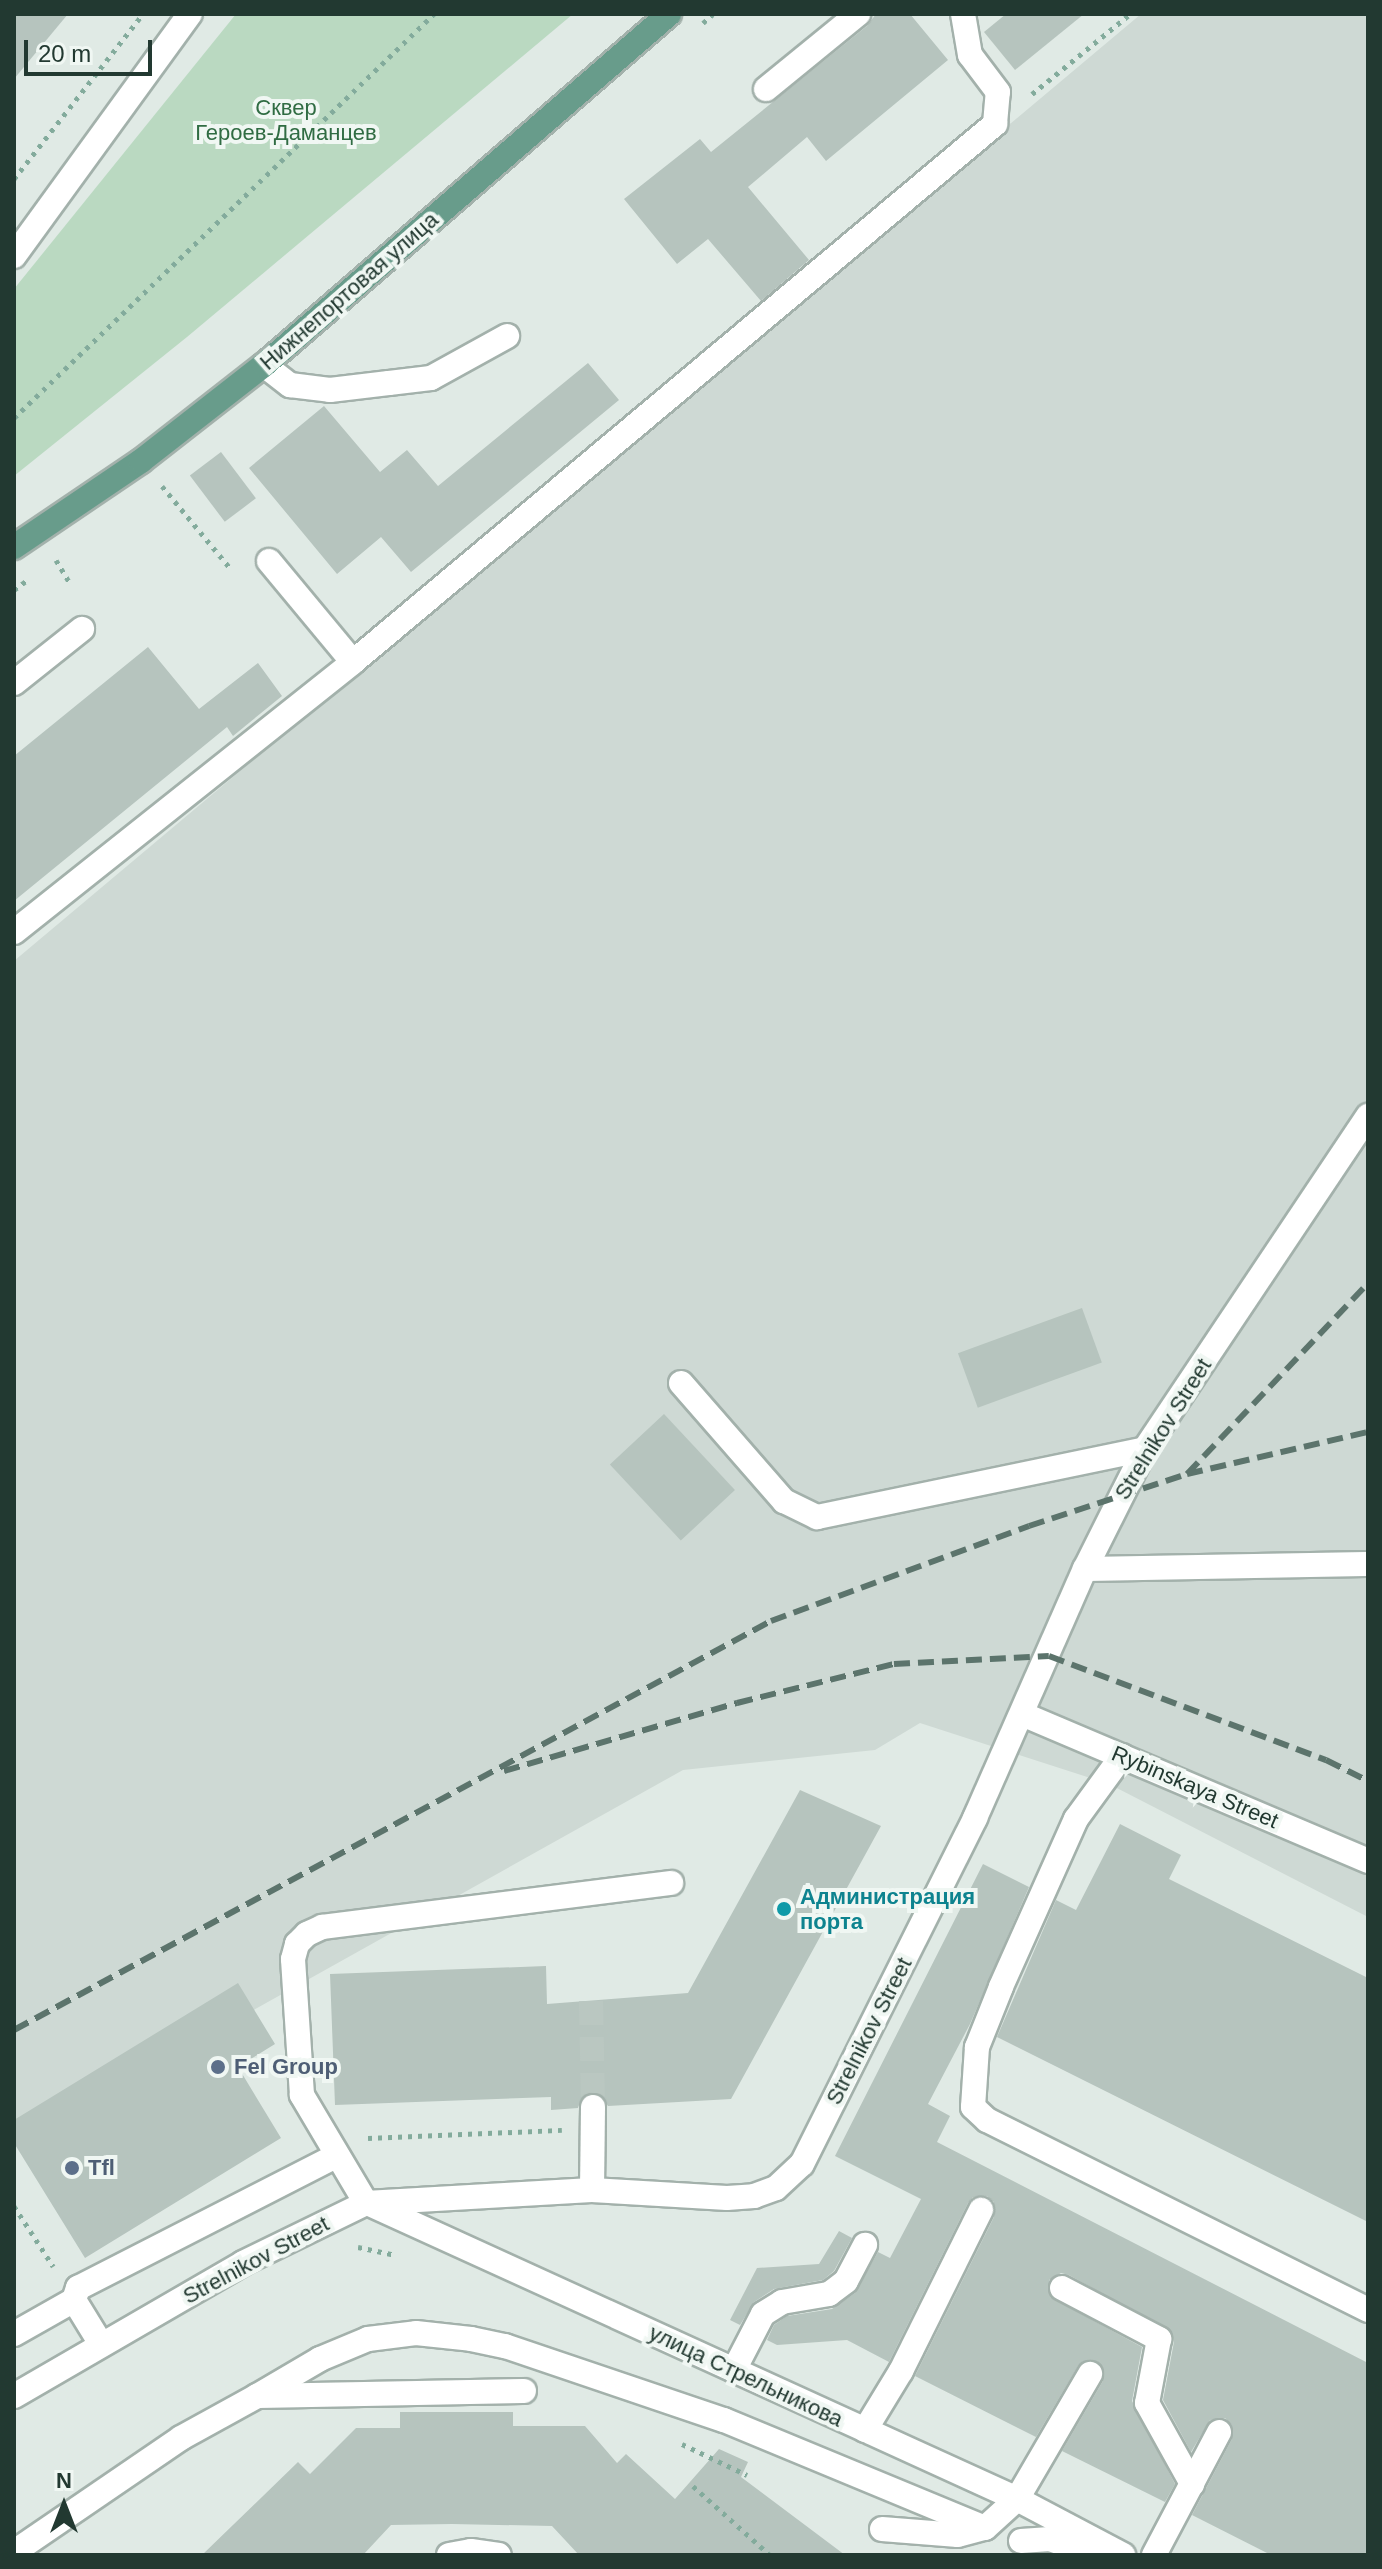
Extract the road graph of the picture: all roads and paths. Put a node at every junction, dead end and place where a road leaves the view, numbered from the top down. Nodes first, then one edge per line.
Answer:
1 (143, 14) edge
2 (190, 14) edge
3 (434, 14) edge
4 (669, 14) edge
5 (858, 14) edge
6 (963, 14) edge
7 (1130, 14) edge
8 (766, 89) dead end
9 (995, 124) junction
10 (14, 179) edge
11 (14, 256) edge
12 (507, 336) dead end
13 (264, 365) junction
14 (14, 418) edge
15 (141, 461) junction
16 (14, 547) edge
17 (56, 559) dead end
18 (269, 561) dead end
19 (231, 569) dead end
20 (69, 582) dead end
21 (82, 629) dead end
22 (353, 662) junction
23 (14, 683) edge
24 (14, 932) edge
25 (1368, 1116) edge
26 (681, 1383) dead end
27 (1145, 1449) junction
28 (1368, 1564) edge
29 (1085, 1569) junction
30 (1022, 1714) junction
31 (1122, 1756) junction
32 (1368, 1861) edge
33 (671, 1883) dead end
34 (594, 2118) joint
35 (332, 2148) junction
36 (592, 2190) junction
37 (366, 2203) junction
38 (14, 2206) edge
39 (981, 2210) dead end
40 (865, 2245) dead end
41 (1062, 2288) dead end
42 (74, 2298) junction
43 (1368, 2310) edge
44 (14, 2334) edge
45 (101, 2344) junction
46 (734, 2370) junction
47 (1090, 2374) dead end
48 (524, 2391) dead end
49 (14, 2396) edge
50 (257, 2396) junction
51 (865, 2430) junction
52 (1219, 2432) dead end
53 (697, 2453) dead end
54 (747, 2475) dead end
55 (1192, 2484) junction
56 (693, 2486) dead end
57 (1017, 2499) junction
58 (985, 2528) junction
59 (882, 2529) dead end
60 (1021, 2541) dead end
61 (1115, 2551) edge
62 (14, 2552) edge
63 (449, 2555) edge
64 (499, 2555) edge
65 (770, 2555) edge
66 (1154, 2555) edge

1 - 10 path
2 - 11 street
3 - 14 path
4 - 13 main road, Нижнепортовая улица
5 - 8 street
6 - 9 street
7 - 9 path
9 - 22 street
12 - 13 street
13 - 15 main road, Нижнепортовая улица
15 - 16 main road, Нижнепортовая улица
15 - 19 path
17 - 20 path
18 - 22 street
21 - 23 street
22 - 24 street
25 - 27 street, Strelnikov Street
26 - 27 street
27 - 29 street, Strelnikov Street
28 - 29 street
29 - 30 street, Strelnikov Street
30 - 31 street, Rybinskaya Street
30 - 36 street, Strelnikov Street
31 - 32 street, Rybinskaya Street
31 - 43 street
33 - 35 street
34 - 35 path
34 - 36 street
35 - 37 street
35 - 42 street
36 - 37 street, Strelnikov Street
37 - 45 street, Strelnikov Street
37 - 46 street, улица Стрельникова
38 - 42 path
39 - 51 street
40 - 46 street
41 - 55 street
42 - 44 street
42 - 45 street
45 - 49 street, Strelnikov Street
46 - 51 street, улица Стрельникова
47 - 57 street
48 - 50 street
50 - 58 street
50 - 62 street
51 - 57 street, улица Стрельникова
52 - 55 street
53 - 54 path
55 - 66 street
56 - 65 path
57 - 58 street
57 - 61 street, улица Стрельникова
58 - 59 street
60 - 61 street
63 - 64 street

